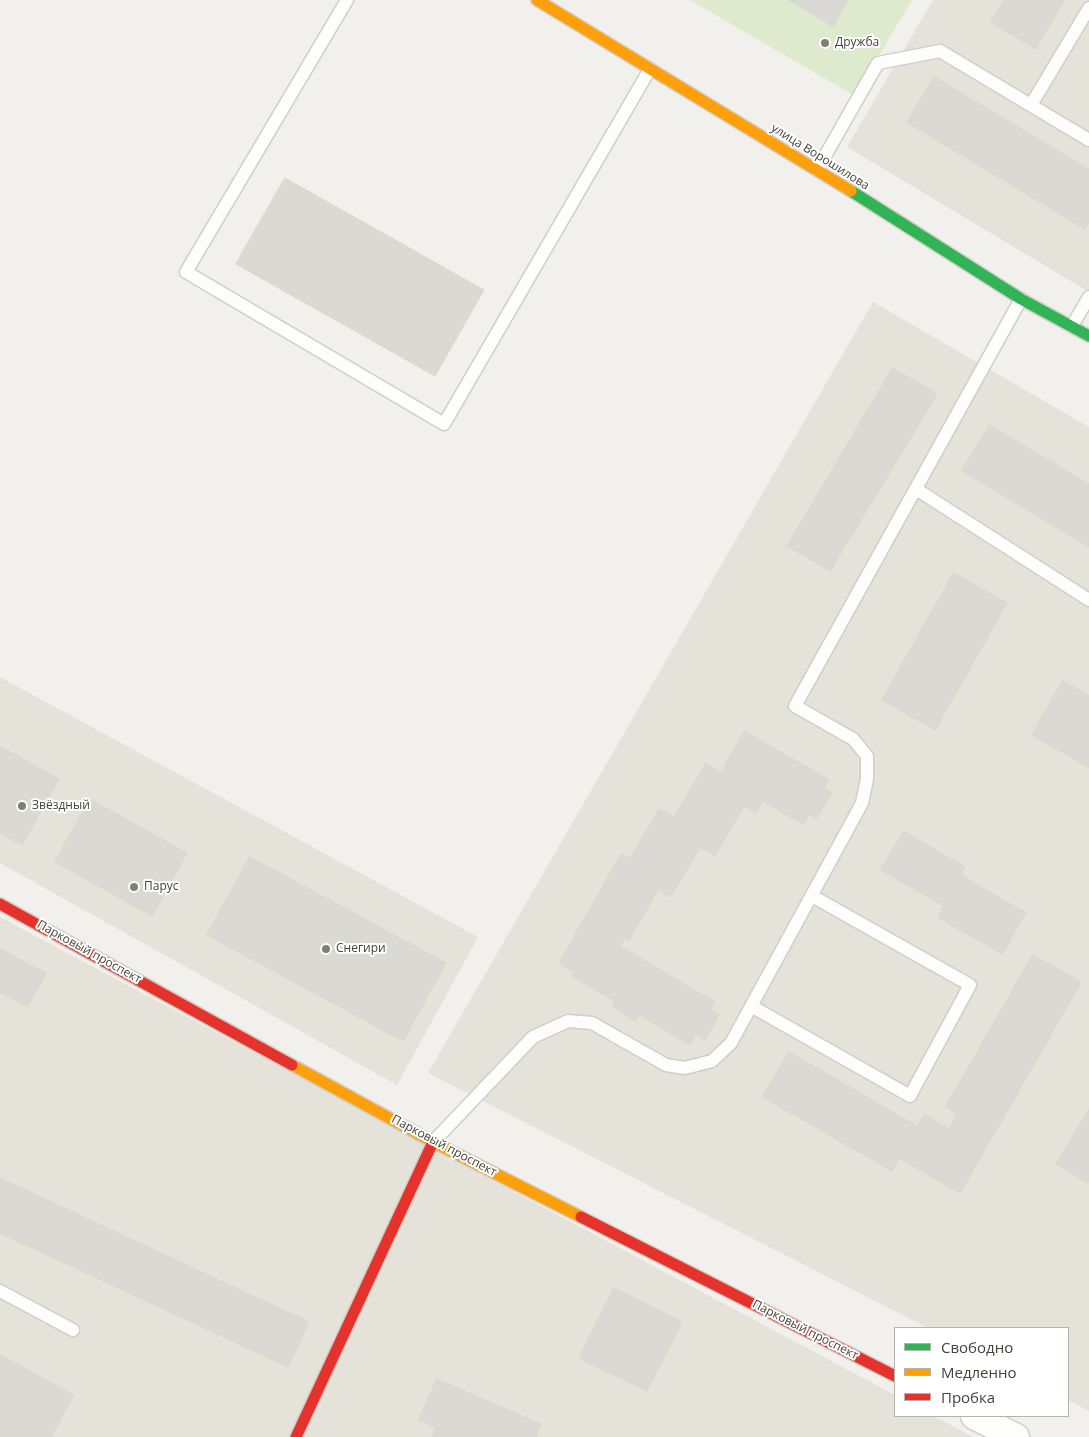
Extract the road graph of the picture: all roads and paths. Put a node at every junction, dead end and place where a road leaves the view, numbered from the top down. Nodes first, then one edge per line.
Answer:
1 (347, 0) edge
2 (537, 0) edge
3 (1089, 8) edge
4 (650, 68) junction
5 (1031, 105) junction
6 (1089, 140) edge
7 (817, 170) junction
8 (1089, 296) edge
9 (1021, 299) junction
10 (1072, 326) junction
11 (1089, 336) edge
12 (916, 489) junction
13 (1089, 600) edge
14 (812, 896) junction
15 (0, 904) edge
16 (751, 1006) junction
17 (433, 1142) junction
18 (0, 1291) edge
19 (73, 1330) dead end
20 (894, 1375) edge
21 (976, 1417) edge
22 (296, 1437) edge
23 (1016, 1437) edge

1 - 4 lane
2 - 4 street, улица Ворошилова
3 - 5 lane
4 - 7 street, улица Ворошилова
5 - 6 lane
5 - 7 lane
7 - 9 street, улица Ворошилова
8 - 10 lane
9 - 10 street, улица Ворошилова
9 - 12 lane
10 - 11 street, улица Ворошилова
12 - 13 lane
12 - 14 lane
14 - 16 lane
14 - 16 lane
15 - 17 street, Парковый проспект
16 - 17 lane
17 - 20 street, Парковый проспект
17 - 22 street
18 - 19 lane
21 - 23 street

